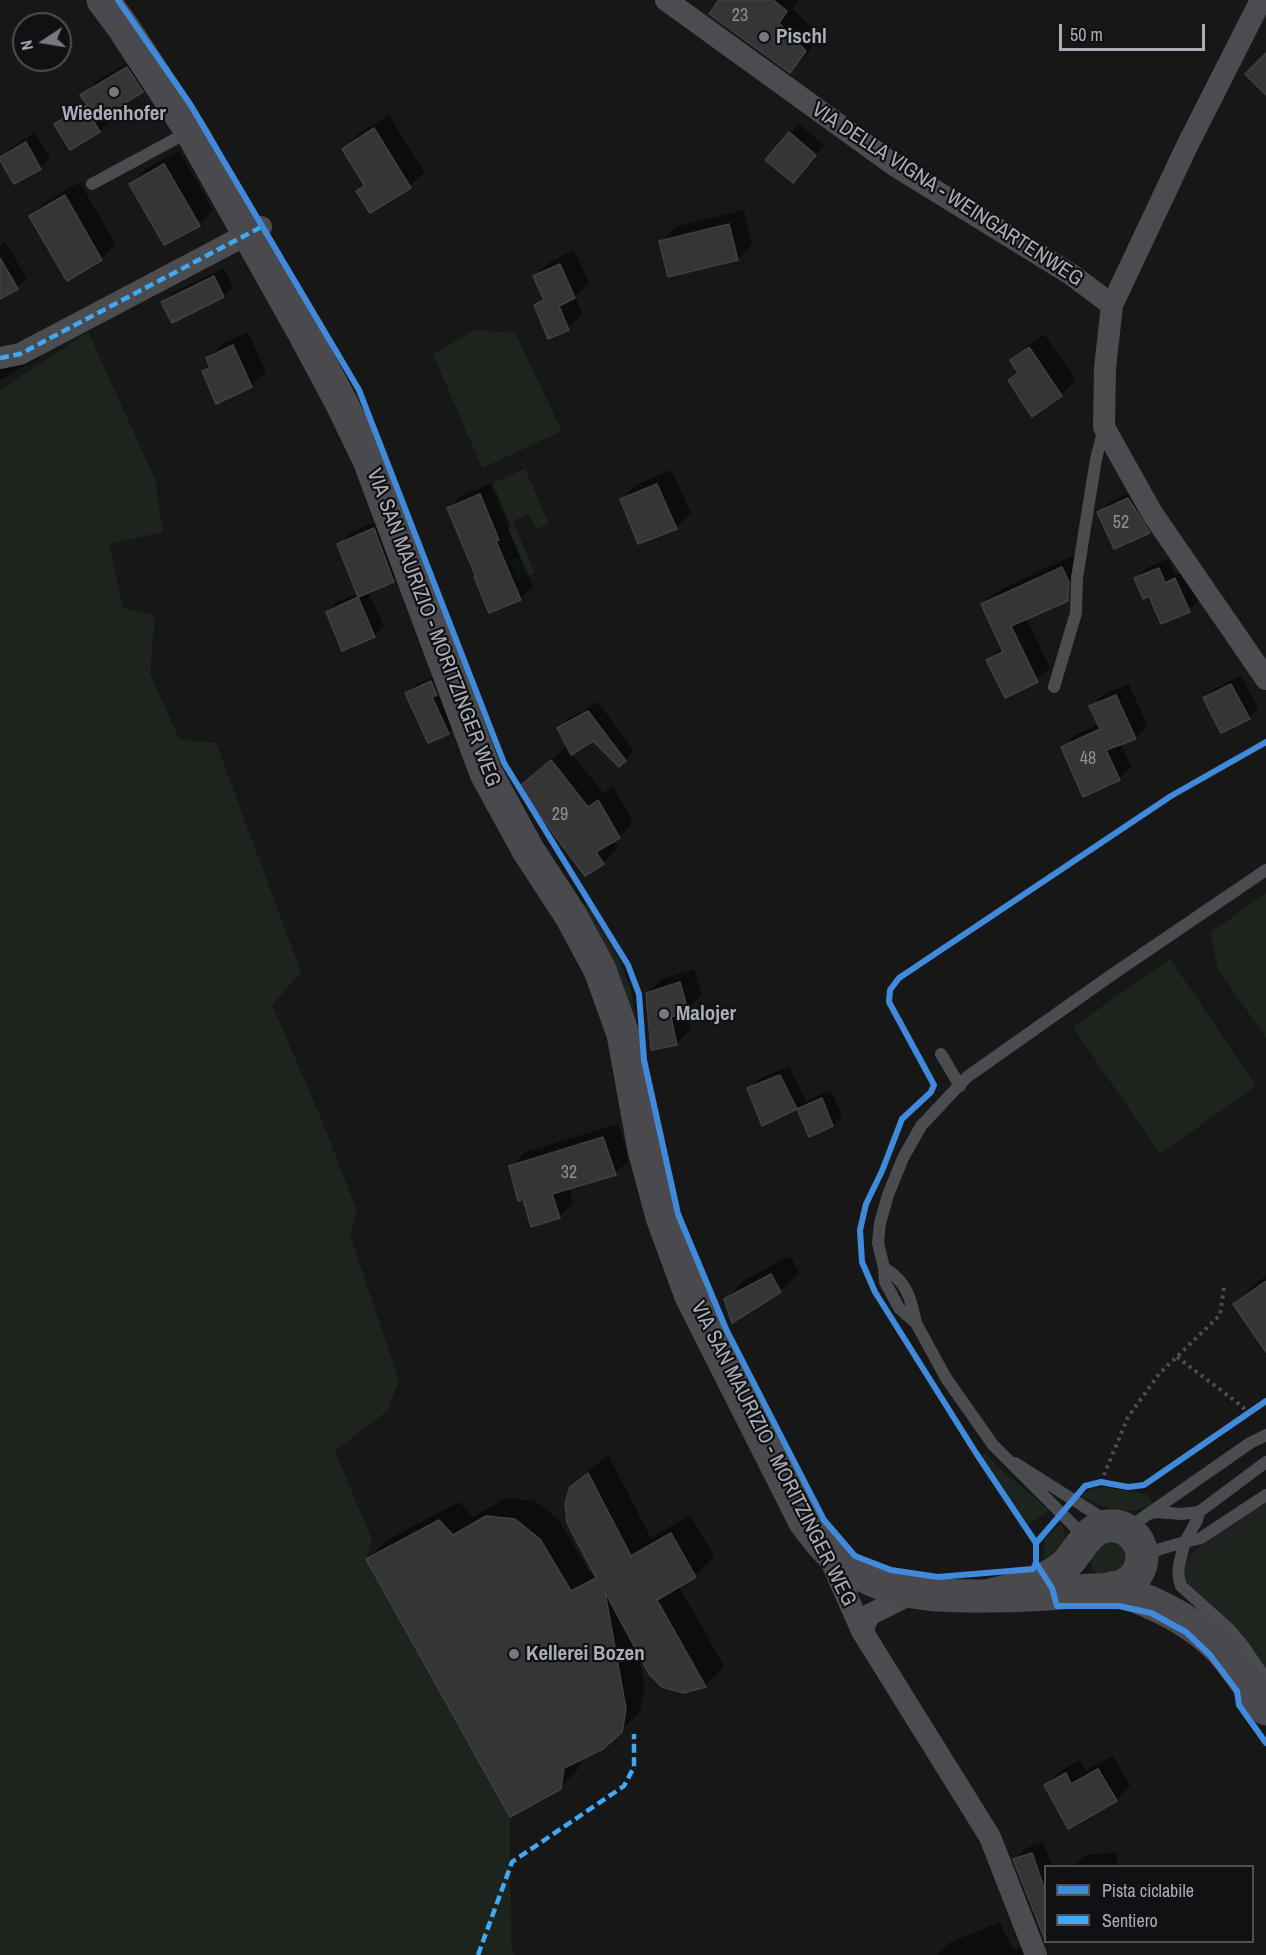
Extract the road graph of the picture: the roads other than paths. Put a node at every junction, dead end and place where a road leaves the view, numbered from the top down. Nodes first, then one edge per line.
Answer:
1 (103, 0) edge
2 (666, 0) edge
3 (1261, 0) edge
4 (191, 131) junction
5 (92, 184) dead end
6 (256, 229) junction
7 (1112, 305) junction
8 (0, 358) edge
9 (1104, 427) junction
10 (1266, 679) edge
11 (1054, 687) dead end
12 (1266, 870) edge
13 (940, 1054) dead end
14 (960, 1086) junction
15 (1266, 1435) edge
16 (1004, 1456) junction
17 (1266, 1462) edge
18 (1266, 1495) edge
19 (1199, 1512) junction
20 (1129, 1524) junction
21 (1084, 1542) junction
22 (1185, 1542) junction
23 (826, 1550) junction
24 (1142, 1559) junction
25 (1110, 1588) junction
26 (913, 1593) junction
27 (986, 1596) junction
28 (862, 1631) junction
29 (1266, 1679) edge
30 (1266, 1695) edge
31 (1266, 1709) edge
32 (1036, 1955) edge

1 - 4 main road, VIA SAN MAURIZIO - MORITZINGER WEG
2 - 7 street, VIA DELLA VIGNA - WEINGARTENWEG
3 - 7 street
4 - 5 lane
4 - 6 main road, VIA SAN MAURIZIO - MORITZINGER WEG
6 - 8 street
6 - 23 main road, VIA SAN MAURIZIO - MORITZINGER WEG
7 - 9 street
9 - 10 street
9 - 11 lane
12 - 14 lane
13 - 14 lane
14 - 16 lane
15 - 20 lane
16 - 20 lane
16 - 21 lane
17 - 19 lane
18 - 22 lane
19 - 20 lane
19 - 22 lane
20 - 21 main road
20 - 24 main road
21 - 25 main road
21 - 27 main road
22 - 24 lane
22 - 29 lane
23 - 26 main road
23 - 28 street, VIA SAN MAURIZIO - MORITZINGER WEG
24 - 25 main road
24 - 30 main road
25 - 27 main road
25 - 31 main road
26 - 27 main road
26 - 28 street
28 - 32 street, VIA SAN MAURIZIO - MORITZINGER WEG

